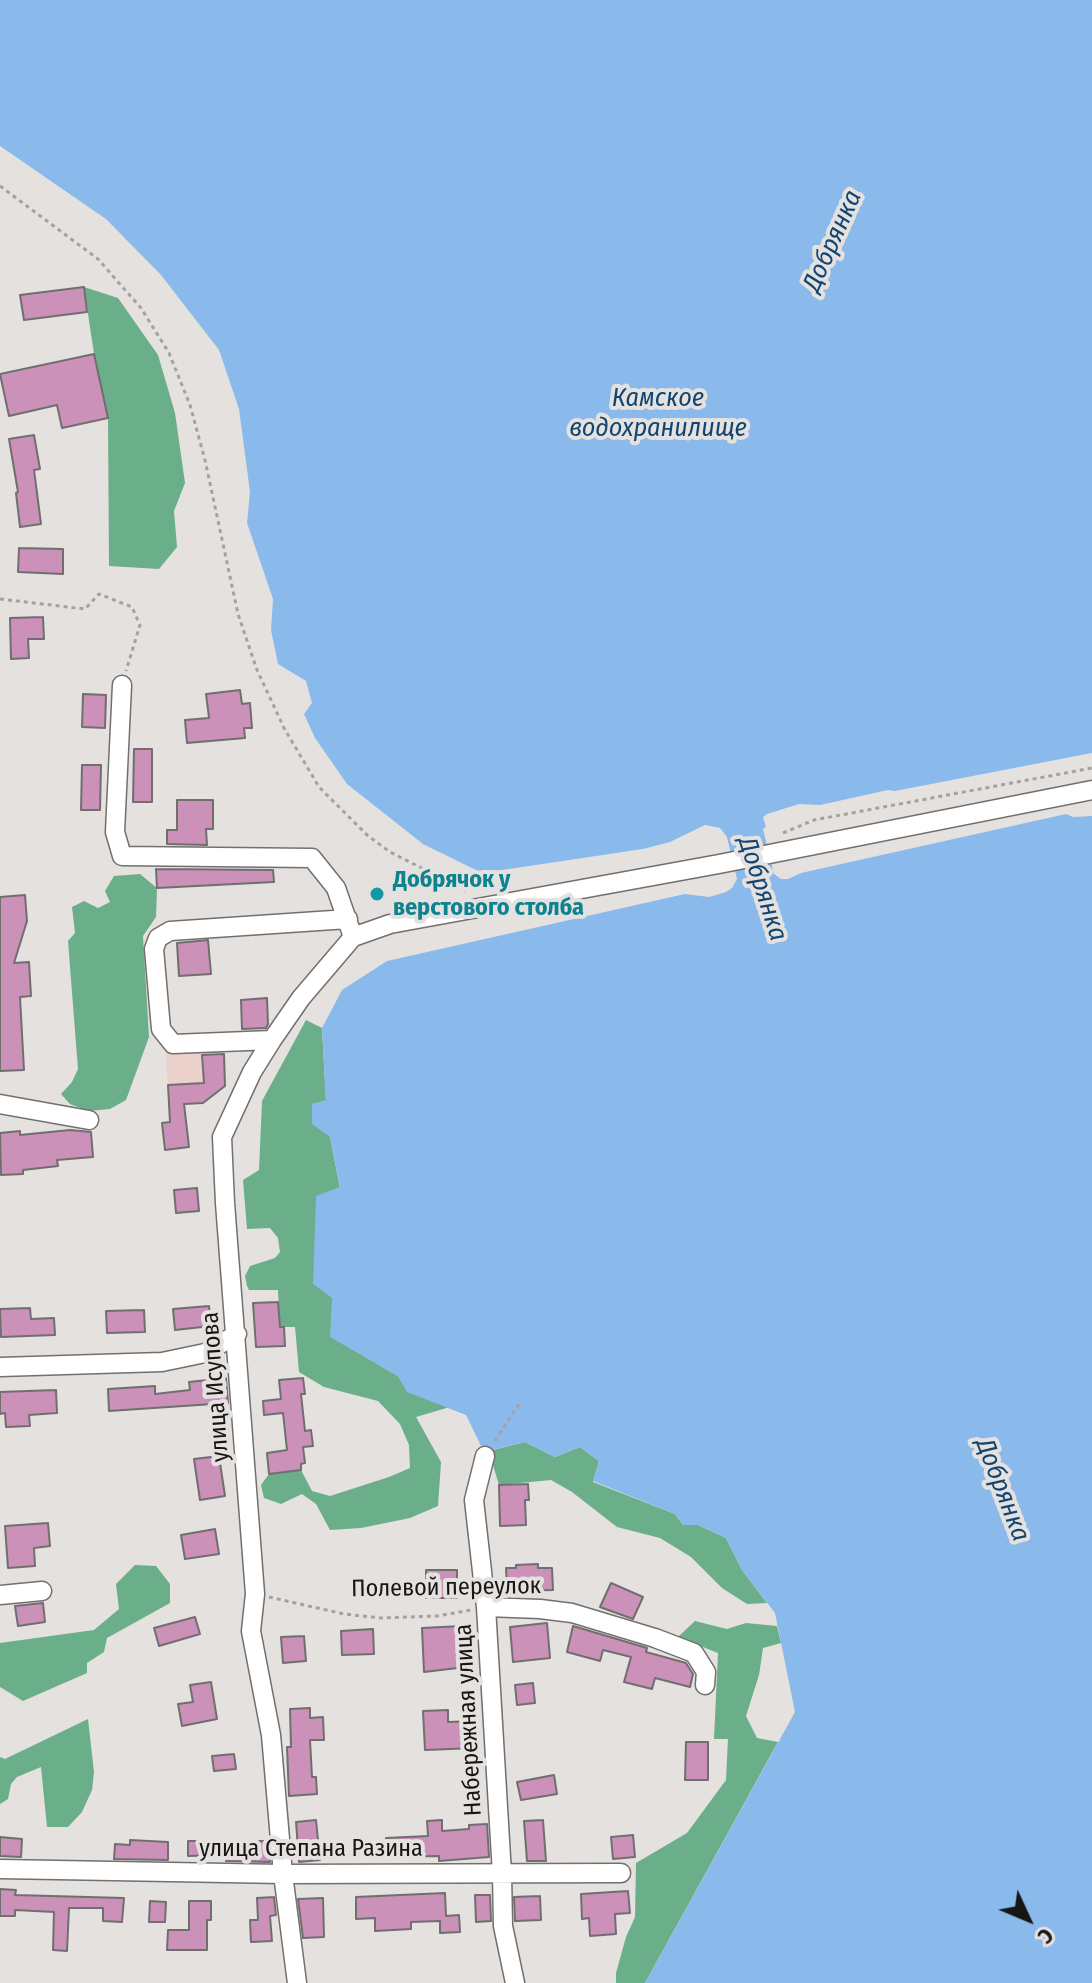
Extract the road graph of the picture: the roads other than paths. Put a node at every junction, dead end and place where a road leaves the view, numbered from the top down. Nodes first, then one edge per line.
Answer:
1 (122, 685) road end
2 (1092, 790) edge
3 (350, 928) junction
4 (272, 1040) junction
5 (0, 1104) edge
6 (89, 1120) dead end
7 (237, 1334) junction
8 (0, 1367) edge
9 (485, 1456) road end
10 (42, 1591) dead end
11 (0, 1595) edge
12 (486, 1607) junction
13 (705, 1685) dead end
14 (0, 1869) edge
15 (621, 1873) dead end
16 (283, 1874) junction
17 (502, 1874) junction
18 (297, 1983) edge
19 (515, 1983) edge

1 - 3 street
2 - 3 street
3 - 4 street, улица Исупова
3 - 4 street
4 - 7 street, улица Исупова
5 - 6 street
7 - 8 street
7 - 16 street, улица Исупова
9 - 12 street, Набережная улица
10 - 11 street
12 - 13 street, Полевой переулок
12 - 17 street, Набережная улица
14 - 16 street, улица Степана Разина
15 - 17 street, улица Степана Разина
16 - 17 street, улица Степана Разина
16 - 18 street, улица Исупова
17 - 19 street, Набережная улица

